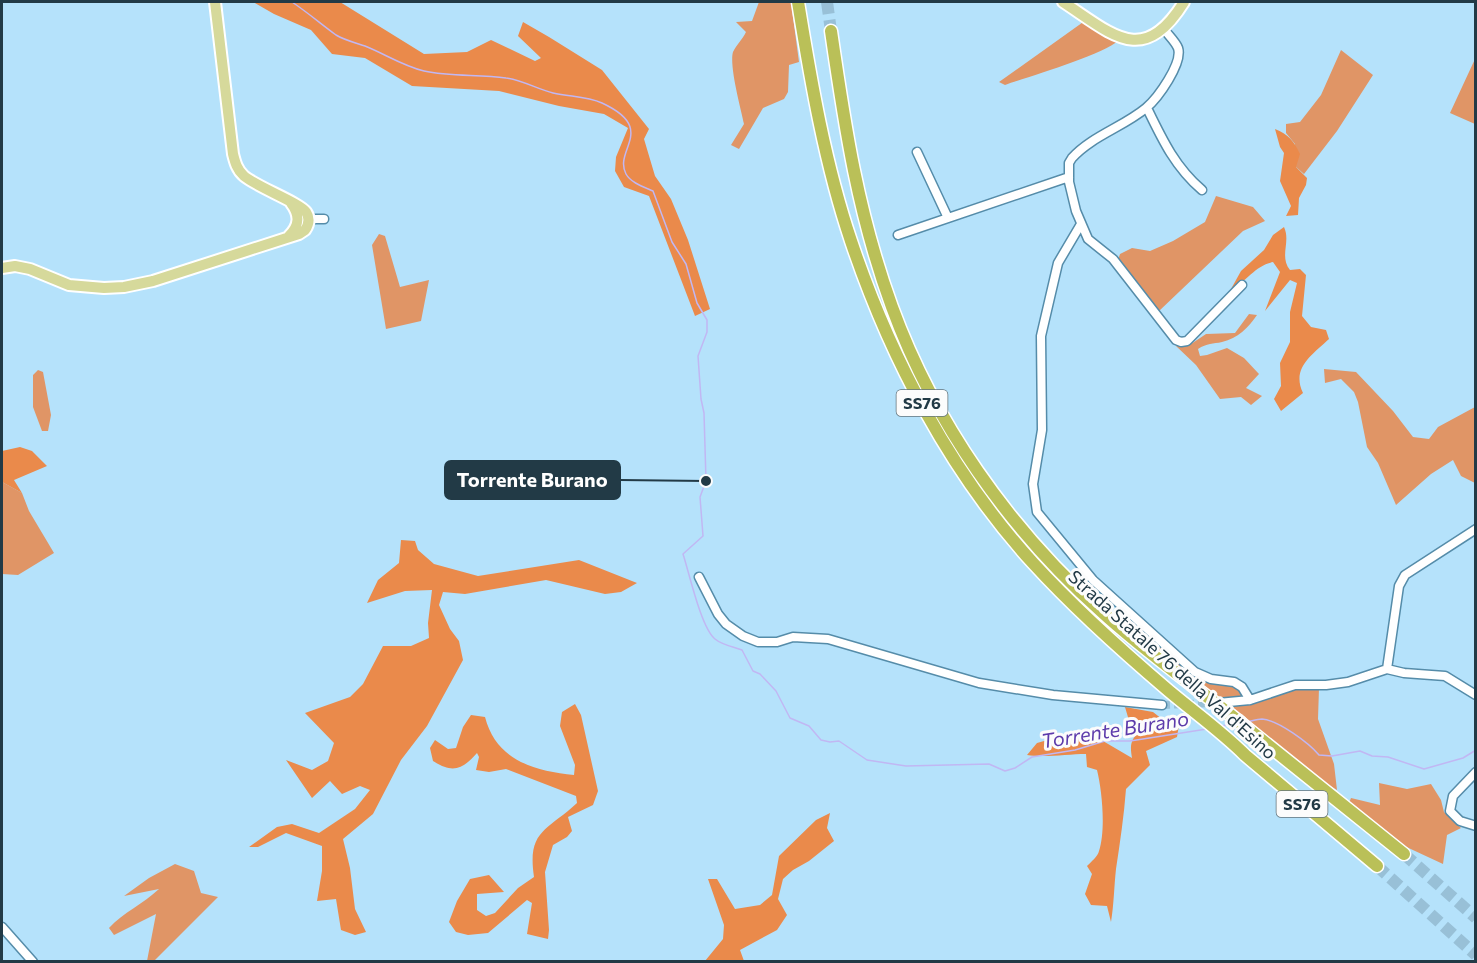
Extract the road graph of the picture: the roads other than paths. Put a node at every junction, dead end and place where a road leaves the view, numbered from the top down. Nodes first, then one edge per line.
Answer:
1 (215, 2) edge
2 (798, 2) edge
3 (1063, 2) edge
4 (1184, 2) edge
5 (1164, 29) junction
6 (831, 31) tunnel mouth
7 (1147, 108) junction
8 (917, 152) dead end
9 (1069, 177) junction
10 (1202, 190) dead end
11 (948, 218) junction
12 (303, 219) junction
13 (324, 219) dead end
14 (1081, 224) junction
15 (898, 235) dead end
16 (2, 268) edge
17 (1242, 285) dead end
18 (1476, 529) edge
19 (699, 578) dead end
20 (1387, 669) junction
21 (1476, 695) edge
22 (1250, 700) junction
23 (1162, 705) tunnel mouth
24 (1222, 707) junction
25 (1476, 772) edge
26 (1476, 826) edge
27 (1404, 854) tunnel mouth
28 (1377, 866) tunnel mouth
29 (2, 927) edge
30 (33, 962) edge

1 - 12 main road
2 - 28 highway, Strada Statale 76 della Val d'Esino / SS76
3 - 5 main road
4 - 5 main road
5 - 7 street
6 - 24 highway, Strada Statale 76 della Val d'Esino / SS76
7 - 9 street
7 - 10 street
8 - 11 street
9 - 11 street
9 - 14 street
11 - 15 street
12 - 13 street
12 - 16 main road
14 - 17 street
14 - 22 street
18 - 20 street
19 - 23 street
20 - 21 street
20 - 22 street
22 - 24 street
24 - 27 highway, Strada Statale 76 della Val d'Esino / SS76
25 - 26 street
29 - 30 street

